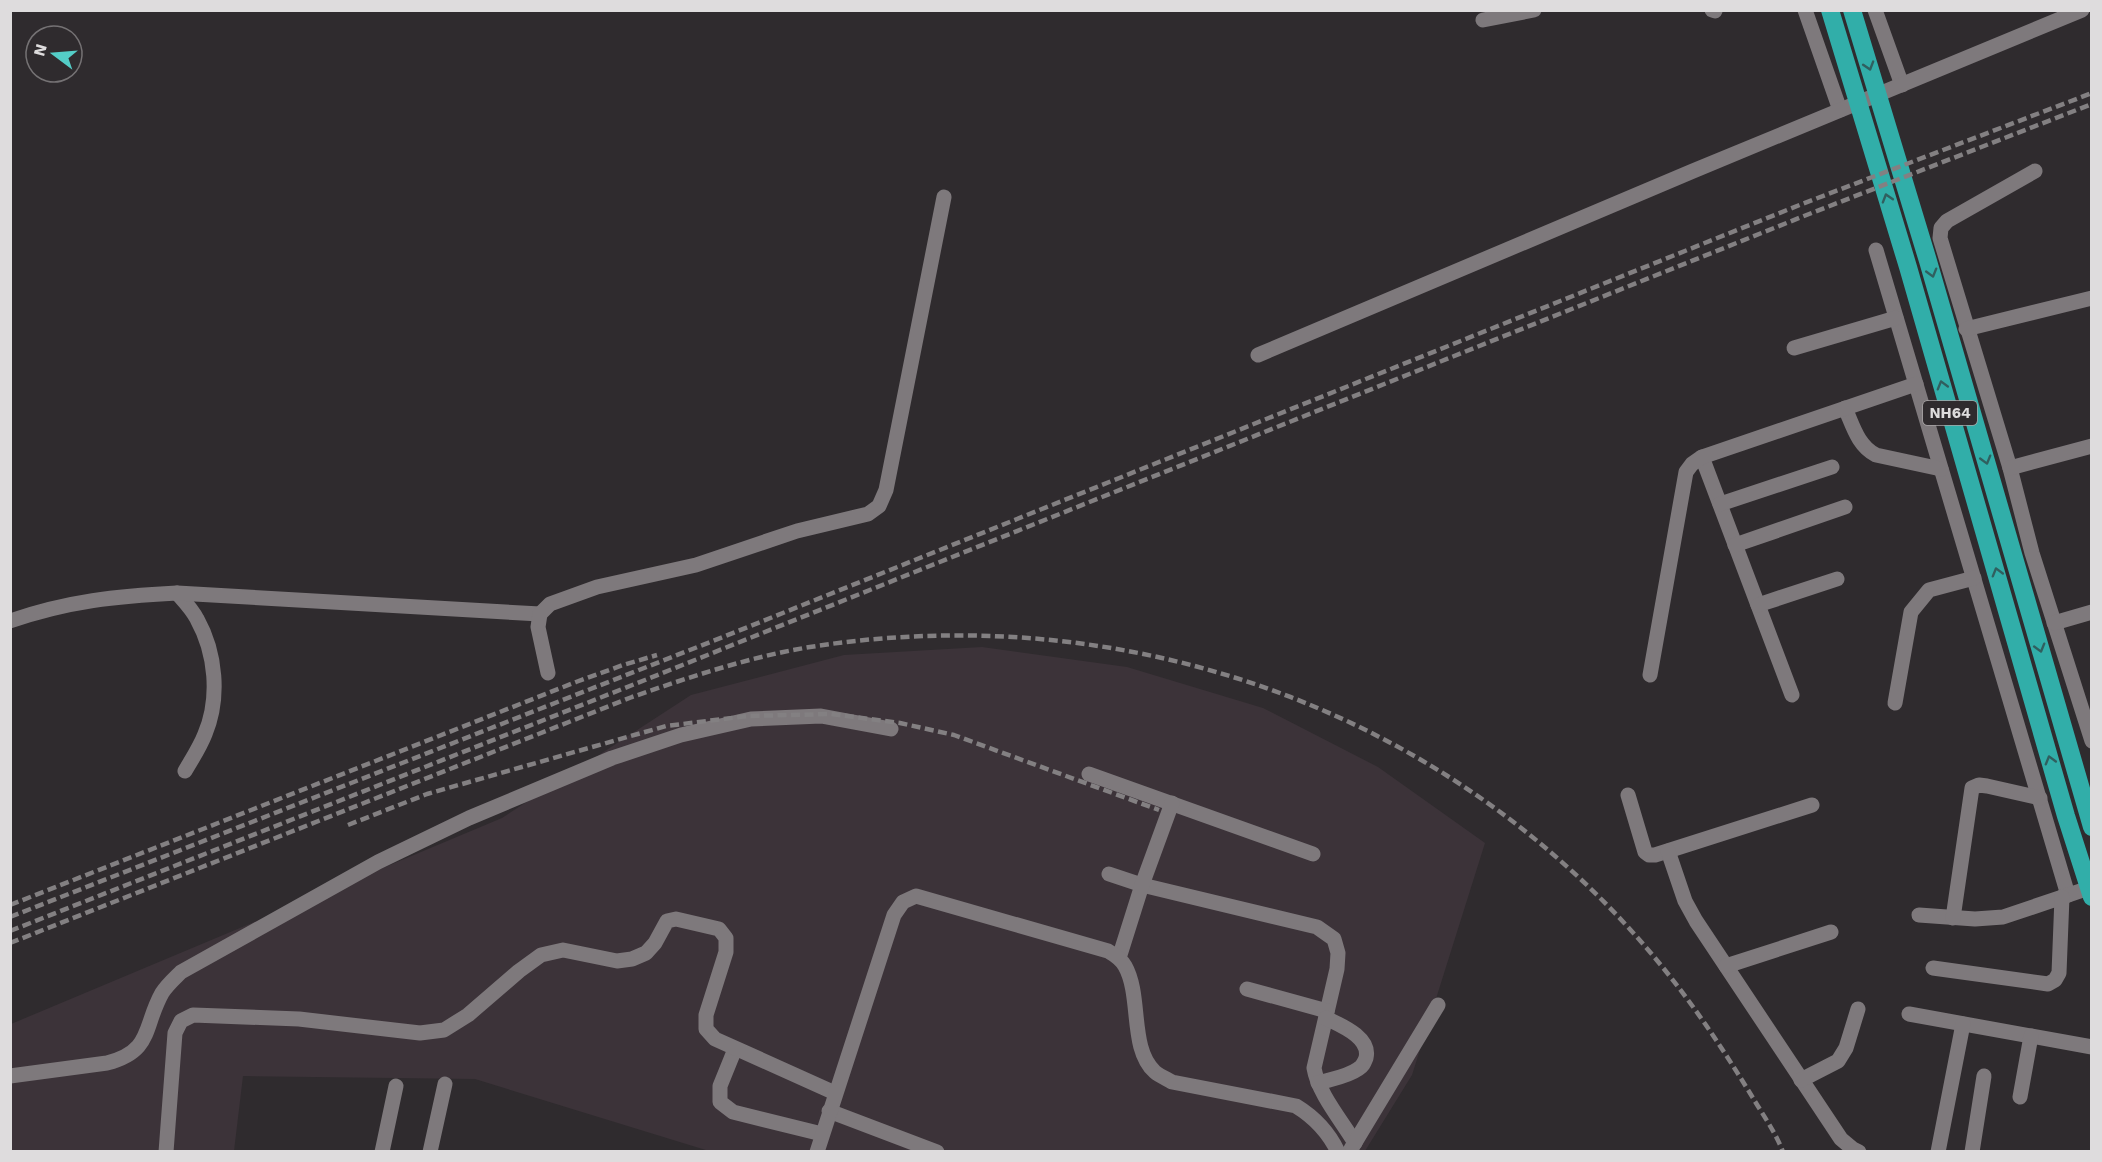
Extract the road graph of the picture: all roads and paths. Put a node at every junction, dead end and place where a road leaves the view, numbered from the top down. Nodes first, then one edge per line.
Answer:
1 (1534, 10) edge
2 (1805, 10) edge
3 (1830, 10) edge
4 (1852, 10) edge
5 (1875, 10) edge
6 (2082, 10) edge
7 (1483, 20) dead end
8 (1902, 85) junction
9 (1840, 110) junction
10 (2035, 171) dead end
11 (944, 197) dead end
12 (1876, 250) dead end
13 (2091, 298) edge
14 (1896, 318) junction
15 (1966, 329) junction
16 (1794, 348) dead end
17 (1258, 355) dead end
18 (1916, 384) junction
19 (1845, 408) junction
20 (2091, 446) edge
21 (1702, 457) junction
22 (1832, 467) dead end
23 (2010, 468) junction
24 (1941, 469) junction
25 (1720, 504) junction
26 (1845, 507) dead end
27 (1736, 545) junction
28 (1974, 578) junction
29 (1838, 579) dead end
30 (177, 593) junction
31 (1758, 605) junction
32 (2091, 612) edge
33 (540, 614) junction
34 (10, 621) edge
35 (2054, 623) junction
36 (548, 673) dead end
37 (1650, 675) dead end
38 (1792, 695) dead end
39 (1895, 703) dead end
40 (891, 729) dead end
41 (2091, 741) edge
42 (185, 771) dead end
43 (1089, 774) dead end
44 (1628, 795) dead end
45 (2040, 798) junction
46 (1172, 803) junction
47 (1812, 806) dead end
48 (2091, 827) edge
49 (1668, 851) junction
50 (1313, 854) dead end
51 (1109, 874) dead end
52 (1142, 885) junction
53 (2090, 891) edge
54 (2065, 896) junction
55 (1919, 915) dead end
56 (1953, 918) junction
57 (1831, 932) dead end
58 (1119, 958) junction
59 (1726, 966) junction
60 (1933, 968) dead end
61 (1247, 989) dead end
62 (1438, 1005) dead end
63 (1858, 1009) dead end
64 (1327, 1014) junction
65 (1909, 1014) dead end
66 (1963, 1024) junction
67 (2031, 1036) junction
68 (2091, 1047) edge
69 (735, 1049) junction
70 (10, 1076) edge
71 (1984, 1076) dead end
72 (1802, 1080) junction
73 (1318, 1083) junction
74 (445, 1084) dead end
75 (396, 1086) dead end
76 (835, 1093) junction
77 (2020, 1097) dead end
78 (829, 1111) junction
79 (822, 1134) junction
80 (895, 1136) junction
81 (1353, 1147) edge
82 (166, 1152) edge
83 (382, 1152) edge
84 (430, 1152) edge
85 (817, 1152) edge
86 (893, 1152) edge
87 (937, 1152) edge
88 (1338, 1152) edge
89 (1859, 1152) edge
90 (1938, 1152) edge
91 (1972, 1152) edge

1 - 7 street
2 - 9 street
53 -> 3 highway, NH64
4 -> 48 highway, NH64
5 - 8 street
6 - 8 street
8 - 9 street
9 - 17 street
10 - 15 street
11 - 33 street
12 - 14 street
13 - 15 street
14 - 16 street
14 - 18 street
15 - 23 street
18 - 19 street
18 - 24 street
19 - 21 street
19 - 24 street
20 - 23 street
21 - 25 street
21 - 37 street
22 - 25 street
23 - 35 street
24 - 28 street
25 - 27 street
26 - 27 street
27 - 31 street
28 - 39 street
28 - 45 street
29 - 31 street
30 - 33 street
30 - 34 street
30 - 42 street
31 - 38 street
32 - 35 street
33 - 36 street
35 - 41 street
40 - 70 street
43 - 46 street
44 - 49 street
45 - 54 street
45 - 56 street
46 - 50 street
46 - 52 street
47 - 49 street
49 - 59 street
51 - 52 street
52 - 58 street
52 - 64 street
53 - 54 street
54 - 56 street
54 - 60 street
55 - 56 street
57 - 59 street
58 - 76 street
58 - 88 street
59 - 72 street
61 - 64 street
62 - 81 street
63 - 72 street
64 - 73 street
64 - 73 street
65 - 66 street
66 - 67 street
66 - 90 street
67 - 68 street
67 - 77 street
69 - 76 street
69 - 79 street
69 - 82 street
71 - 91 street
72 - 89 street
73 - 81 street
74 - 84 street
75 - 83 street
76 - 78 street
78 - 79 street
78 - 80 street
79 - 85 street
80 - 86 street
80 - 87 street

